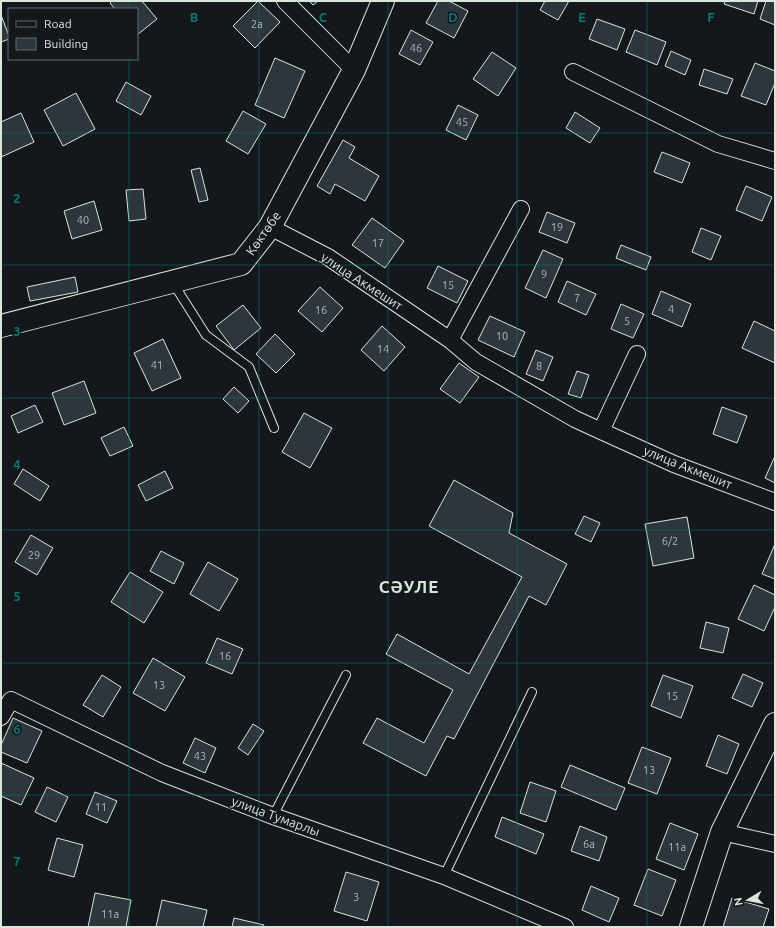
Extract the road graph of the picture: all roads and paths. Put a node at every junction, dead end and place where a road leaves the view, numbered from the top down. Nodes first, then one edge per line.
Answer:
1 (285, 1) edge
2 (383, 1) edge
3 (354, 70) junction
4 (573, 72) dead end
5 (775, 161) edge
6 (521, 209) dead end
7 (270, 227) junction
8 (173, 282) junction
9 (1, 326) edge
10 (450, 340) junction
11 (636, 354) dead end
12 (274, 428) dead end
13 (601, 431) junction
14 (775, 502) edge
15 (346, 675) dead end
16 (532, 692) dead end
17 (1, 717) edge
18 (775, 724) edge
19 (273, 816) junction
20 (722, 832) junction
21 (775, 844) edge
22 (444, 876) junction
23 (565, 927) edge
24 (691, 927) edge

1 - 3 street
2 - 3 street, Көктөбе
3 - 7 street, Көктөбе
4 - 5 street
6 - 10 street
7 - 8 street, Көктөбе
7 - 10 street, улица Акмешит
8 - 9 street, Көктөбе
8 - 12 lane
10 - 13 street, улица Акмешит
11 - 13 street
13 - 14 street, улица Акмешит
15 - 19 lane
16 - 22 lane
17 - 19 street, улица Тумарлы
18 - 20 street
19 - 22 street, улица Тумарлы
20 - 21 street
20 - 24 street
22 - 23 street, улица Тумарлы

